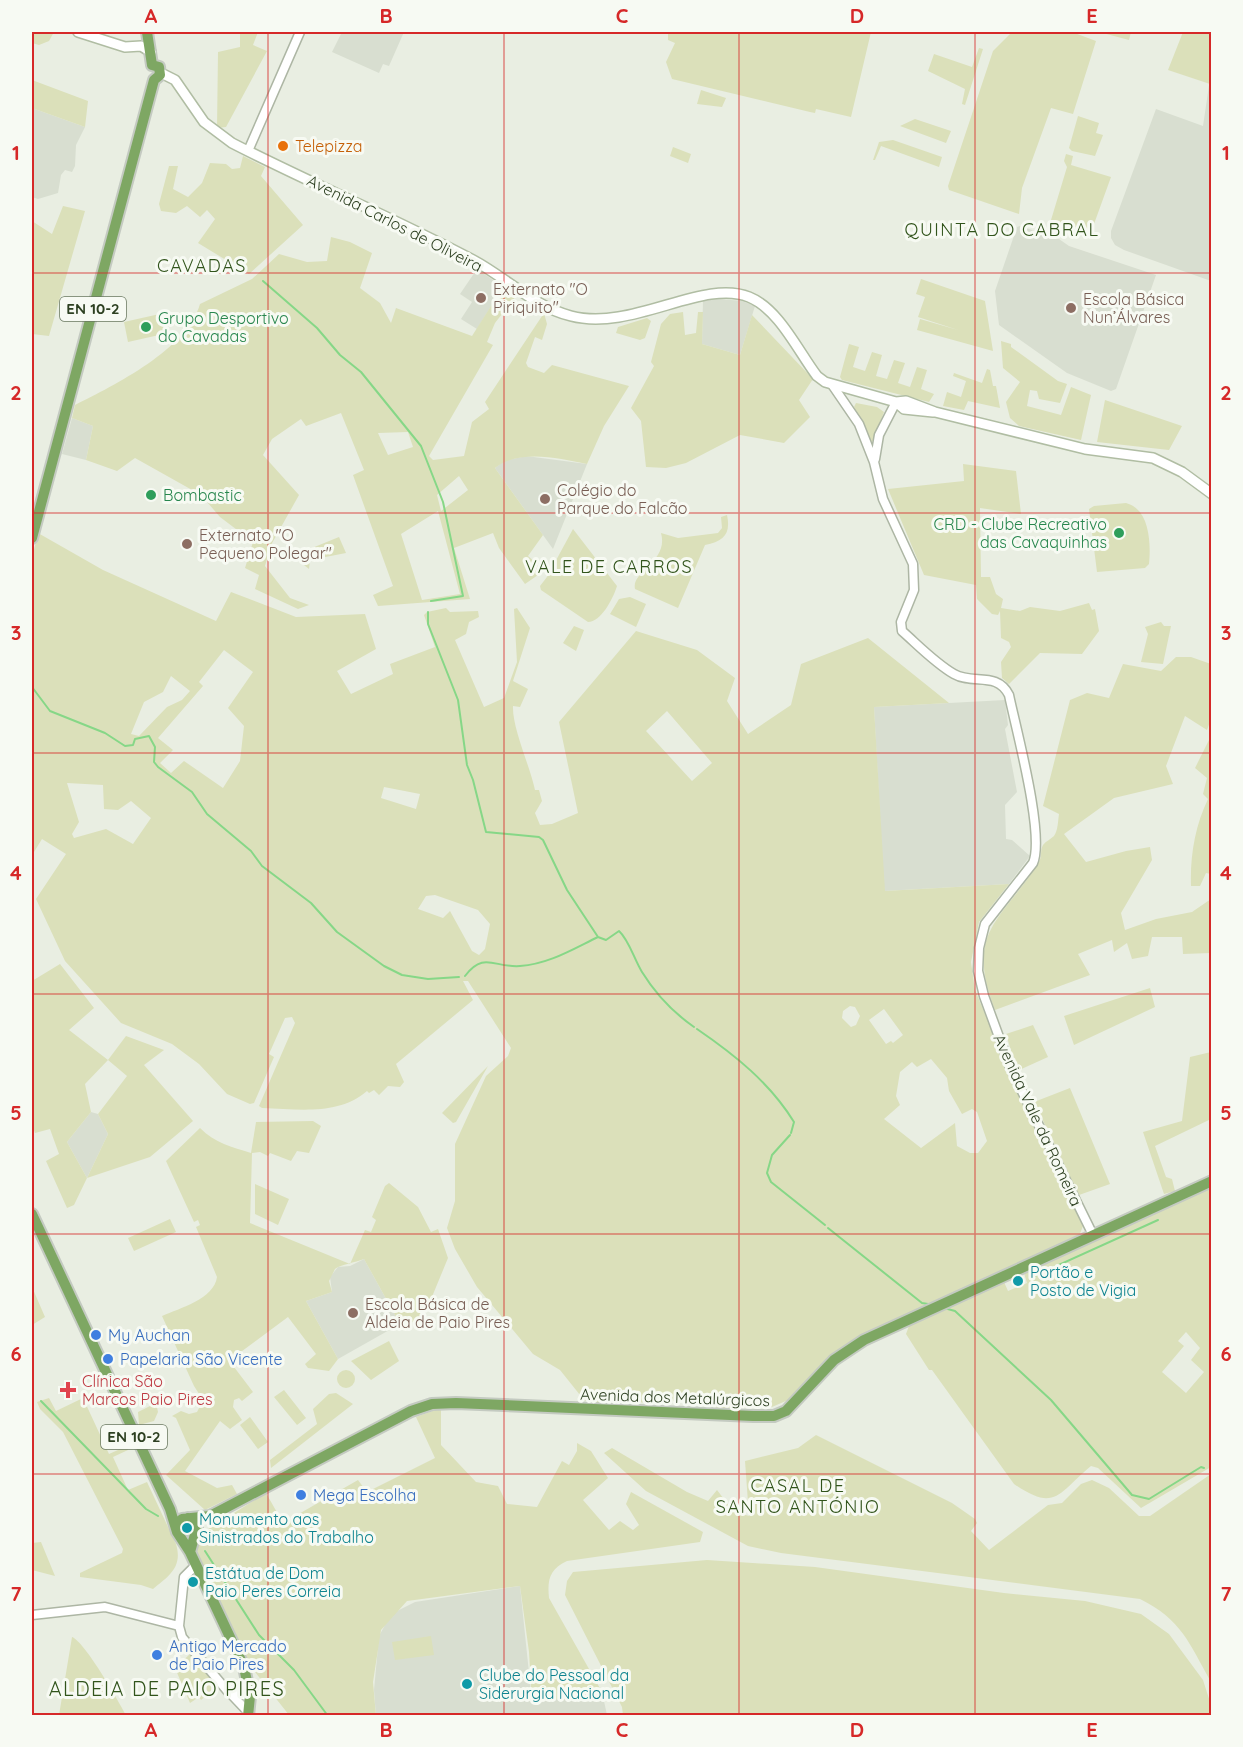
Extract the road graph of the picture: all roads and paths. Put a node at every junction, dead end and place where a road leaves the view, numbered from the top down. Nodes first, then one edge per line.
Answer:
1 (78, 32) edge
2 (147, 32) edge
3 (300, 32) edge
4 (151, 52) junction
5 (157, 76) junction
6 (248, 151) junction
7 (833, 386) junction
8 (896, 402) junction
9 (875, 464) junction
10 (1212, 494) edge
11 (32, 538) edge
12 (1212, 1181) edge
13 (32, 1214) edge
14 (1093, 1235) junction
15 (170, 1509) junction
16 (210, 1516) junction
17 (187, 1518) junction
18 (177, 1526) junction
19 (196, 1532) junction
20 (181, 1537) junction
21 (190, 1552) junction
22 (196, 1566) junction
23 (32, 1614) edge
24 (179, 1626) junction
25 (230, 1693) junction
26 (250, 1696) junction
27 (248, 1714) edge

1 - 4 main road
2 - 4 main road, EN 10-2
3 - 6 street
4 - 5 main road, EN 10-2
5 - 6 main road, Avenida Carlos de Oliveira
5 - 11 main road, EN 10-2
6 - 7 main road, Avenida Carlos de Oliveira
7 - 8 main road, Avenida Carlos de Oliveira
7 - 9 street
8 - 9 street
8 - 10 main road, Avenida Carlos de Oliveira
9 - 14 street, Avenida Vale da Romeira
12 - 14 main road, Avenida dos Metalúrgicos
13 - 15 main road, EN 10-2
14 - 16 main road, Avenida dos Metalúrgicos
15 - 17 main road
15 - 18 main road, EN 10-2
16 - 17 main road, Avenida dos Metalúrgicos
16 - 19 main road, Avenida dos Metalúrgicos
17 - 18 main road
17 - 19 main road
18 - 20 main road, EN 10-2
19 - 20 main road
19 - 21 main road
20 - 21 main road, EN 10-2
21 - 22 main road, EN 10-2
22 - 24 street
22 - 26 main road, EN 10-2
23 - 24 street
24 - 25 street
25 - 26 street
25 - 27 street
26 - 27 main road, EN 10-2

